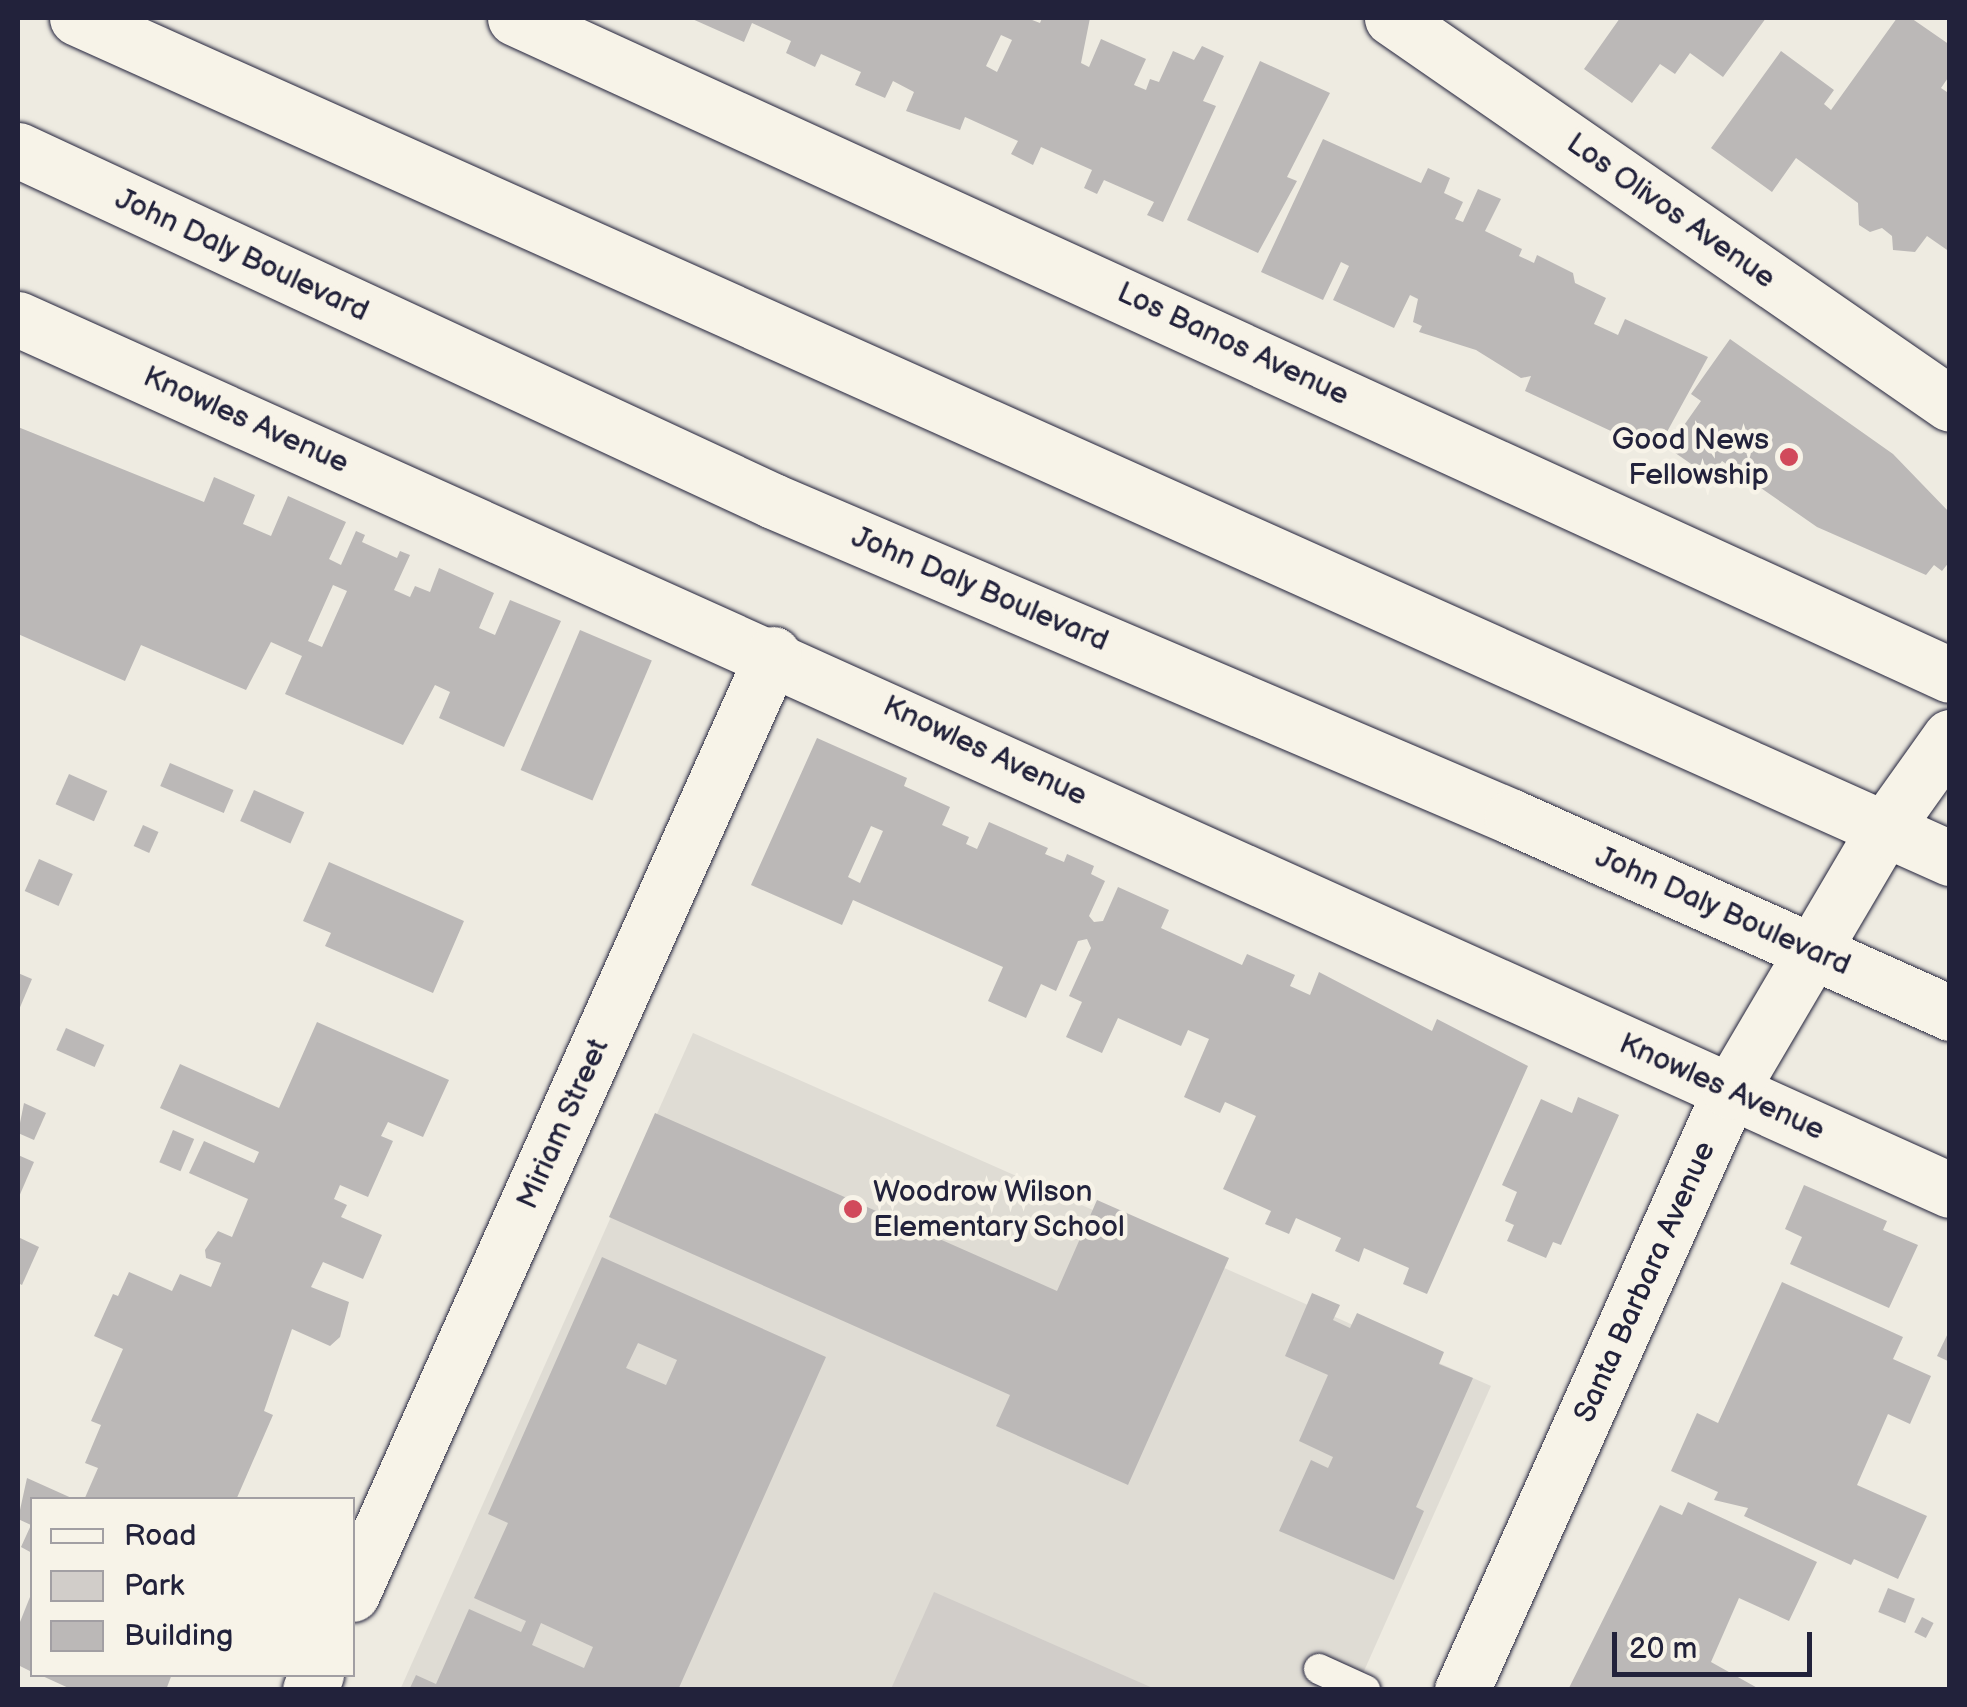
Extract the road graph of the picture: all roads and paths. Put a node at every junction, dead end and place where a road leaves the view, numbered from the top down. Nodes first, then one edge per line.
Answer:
1 (77, 18) edge
2 (515, 18) edge
3 (1392, 18) edge
4 (18, 150) edge
5 (18, 319) edge
6 (1950, 404) edge
7 (773, 654) junction
8 (1950, 675) edge
9 (1950, 737) edge
10 (1886, 828) junction
11 (1950, 858) edge
12 (1812, 951) junction
13 (1950, 1013) edge
14 (1730, 1091) junction
15 (1950, 1190) edge
16 (355, 1587) edge
17 (1319, 1669) dead end
18 (1365, 1690) edge
19 (1462, 1690) edge

1 - 10 street
2 - 8 street, Los Banos Avenue
3 - 6 street, Los Olivos Avenue
4 - 12 street, John Daly Boulevard
5 - 7 street, Knowles Avenue
7 - 14 street, Knowles Avenue
7 - 16 street, Miriam Street
9 - 10 street, Santa Barbara Avenue
10 - 11 street
10 - 12 street, Santa Barbara Avenue
12 - 13 street, John Daly Boulevard
12 - 14 street, Santa Barbara Avenue
14 - 15 street, Knowles Avenue
14 - 19 street, Santa Barbara Avenue
17 - 18 lane

